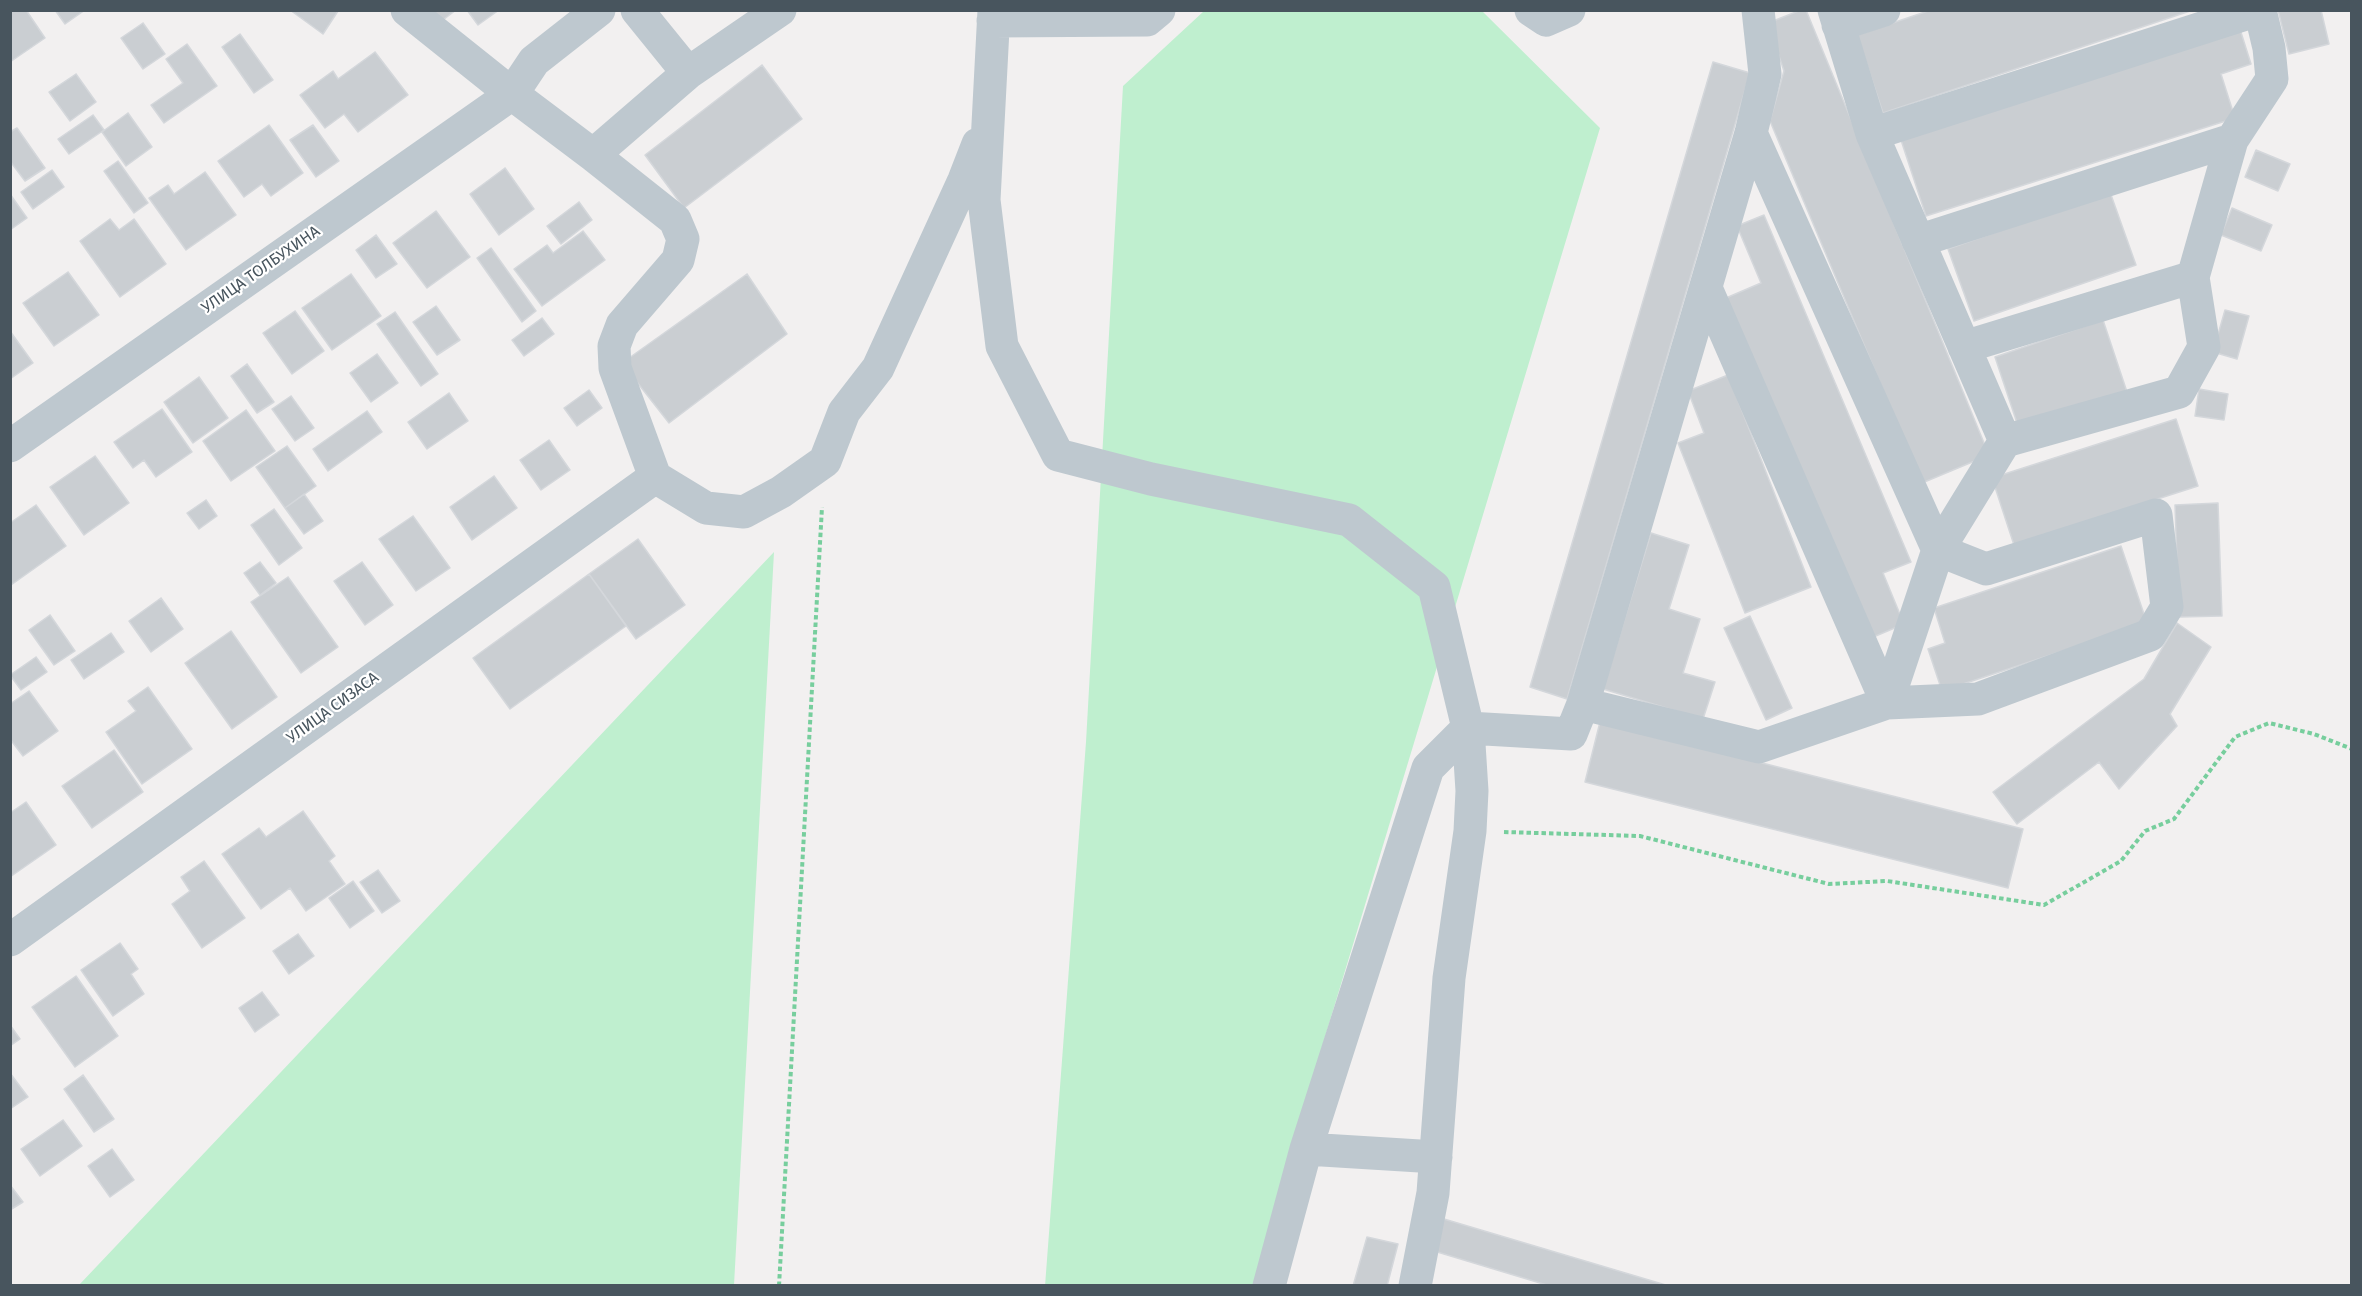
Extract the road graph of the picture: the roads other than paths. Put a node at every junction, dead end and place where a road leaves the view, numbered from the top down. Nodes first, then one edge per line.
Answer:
1 (407, 10) edge
2 (600, 10) edge
3 (637, 10) edge
4 (780, 10) edge
5 (1159, 10) edge
6 (1530, 10) edge
7 (1569, 10) edge
8 (1758, 10) edge
9 (1884, 10) edge
10 (2259, 10) edge
11 (994, 16) edge
12 (1836, 18) edge
13 (688, 72) junction
14 (512, 94) junction
15 (988, 120) junction
16 (1751, 133) junction
17 (1872, 134) junction
18 (2232, 140) junction
19 (593, 155) junction
20 (1918, 241) junction
21 (2193, 277) junction
22 (1706, 288) junction
23 (1964, 347) junction
24 (2005, 441) junction
25 (10, 446) edge
26 (655, 477) junction
27 (1938, 550) junction
28 (1582, 704) junction
29 (1887, 704) junction
30 (1468, 728) junction
31 (10, 940) edge
32 (1306, 1149) junction
33 (1436, 1157) junction
34 (1269, 1286) edge
35 (1415, 1286) edge

1 - 14 street
2 - 14 street
3 - 13 street
4 - 13 street
5 - 11 street
6 - 7 street
8 - 16 street
9 - 12 street
10 - 17 street
10 - 18 street
11 - 15 street
12 - 17 street
13 - 19 street
14 - 19 street
14 - 25 street, УЛИЦА ТОЛБУХИНА
15 - 26 street
15 - 30 street
16 - 22 street
16 - 27 street
17 - 20 street
18 - 20 street
18 - 21 street
19 - 26 street
20 - 23 street
21 - 23 street
21 - 24 street
22 - 28 street
22 - 29 street
23 - 24 street
24 - 27 street
26 - 31 street, УЛИЦА СИЗАСА
27 - 29 street
27 - 29 street
28 - 29 street
28 - 30 street
30 - 32 street
30 - 33 street
32 - 33 street
32 - 34 street
33 - 35 street

